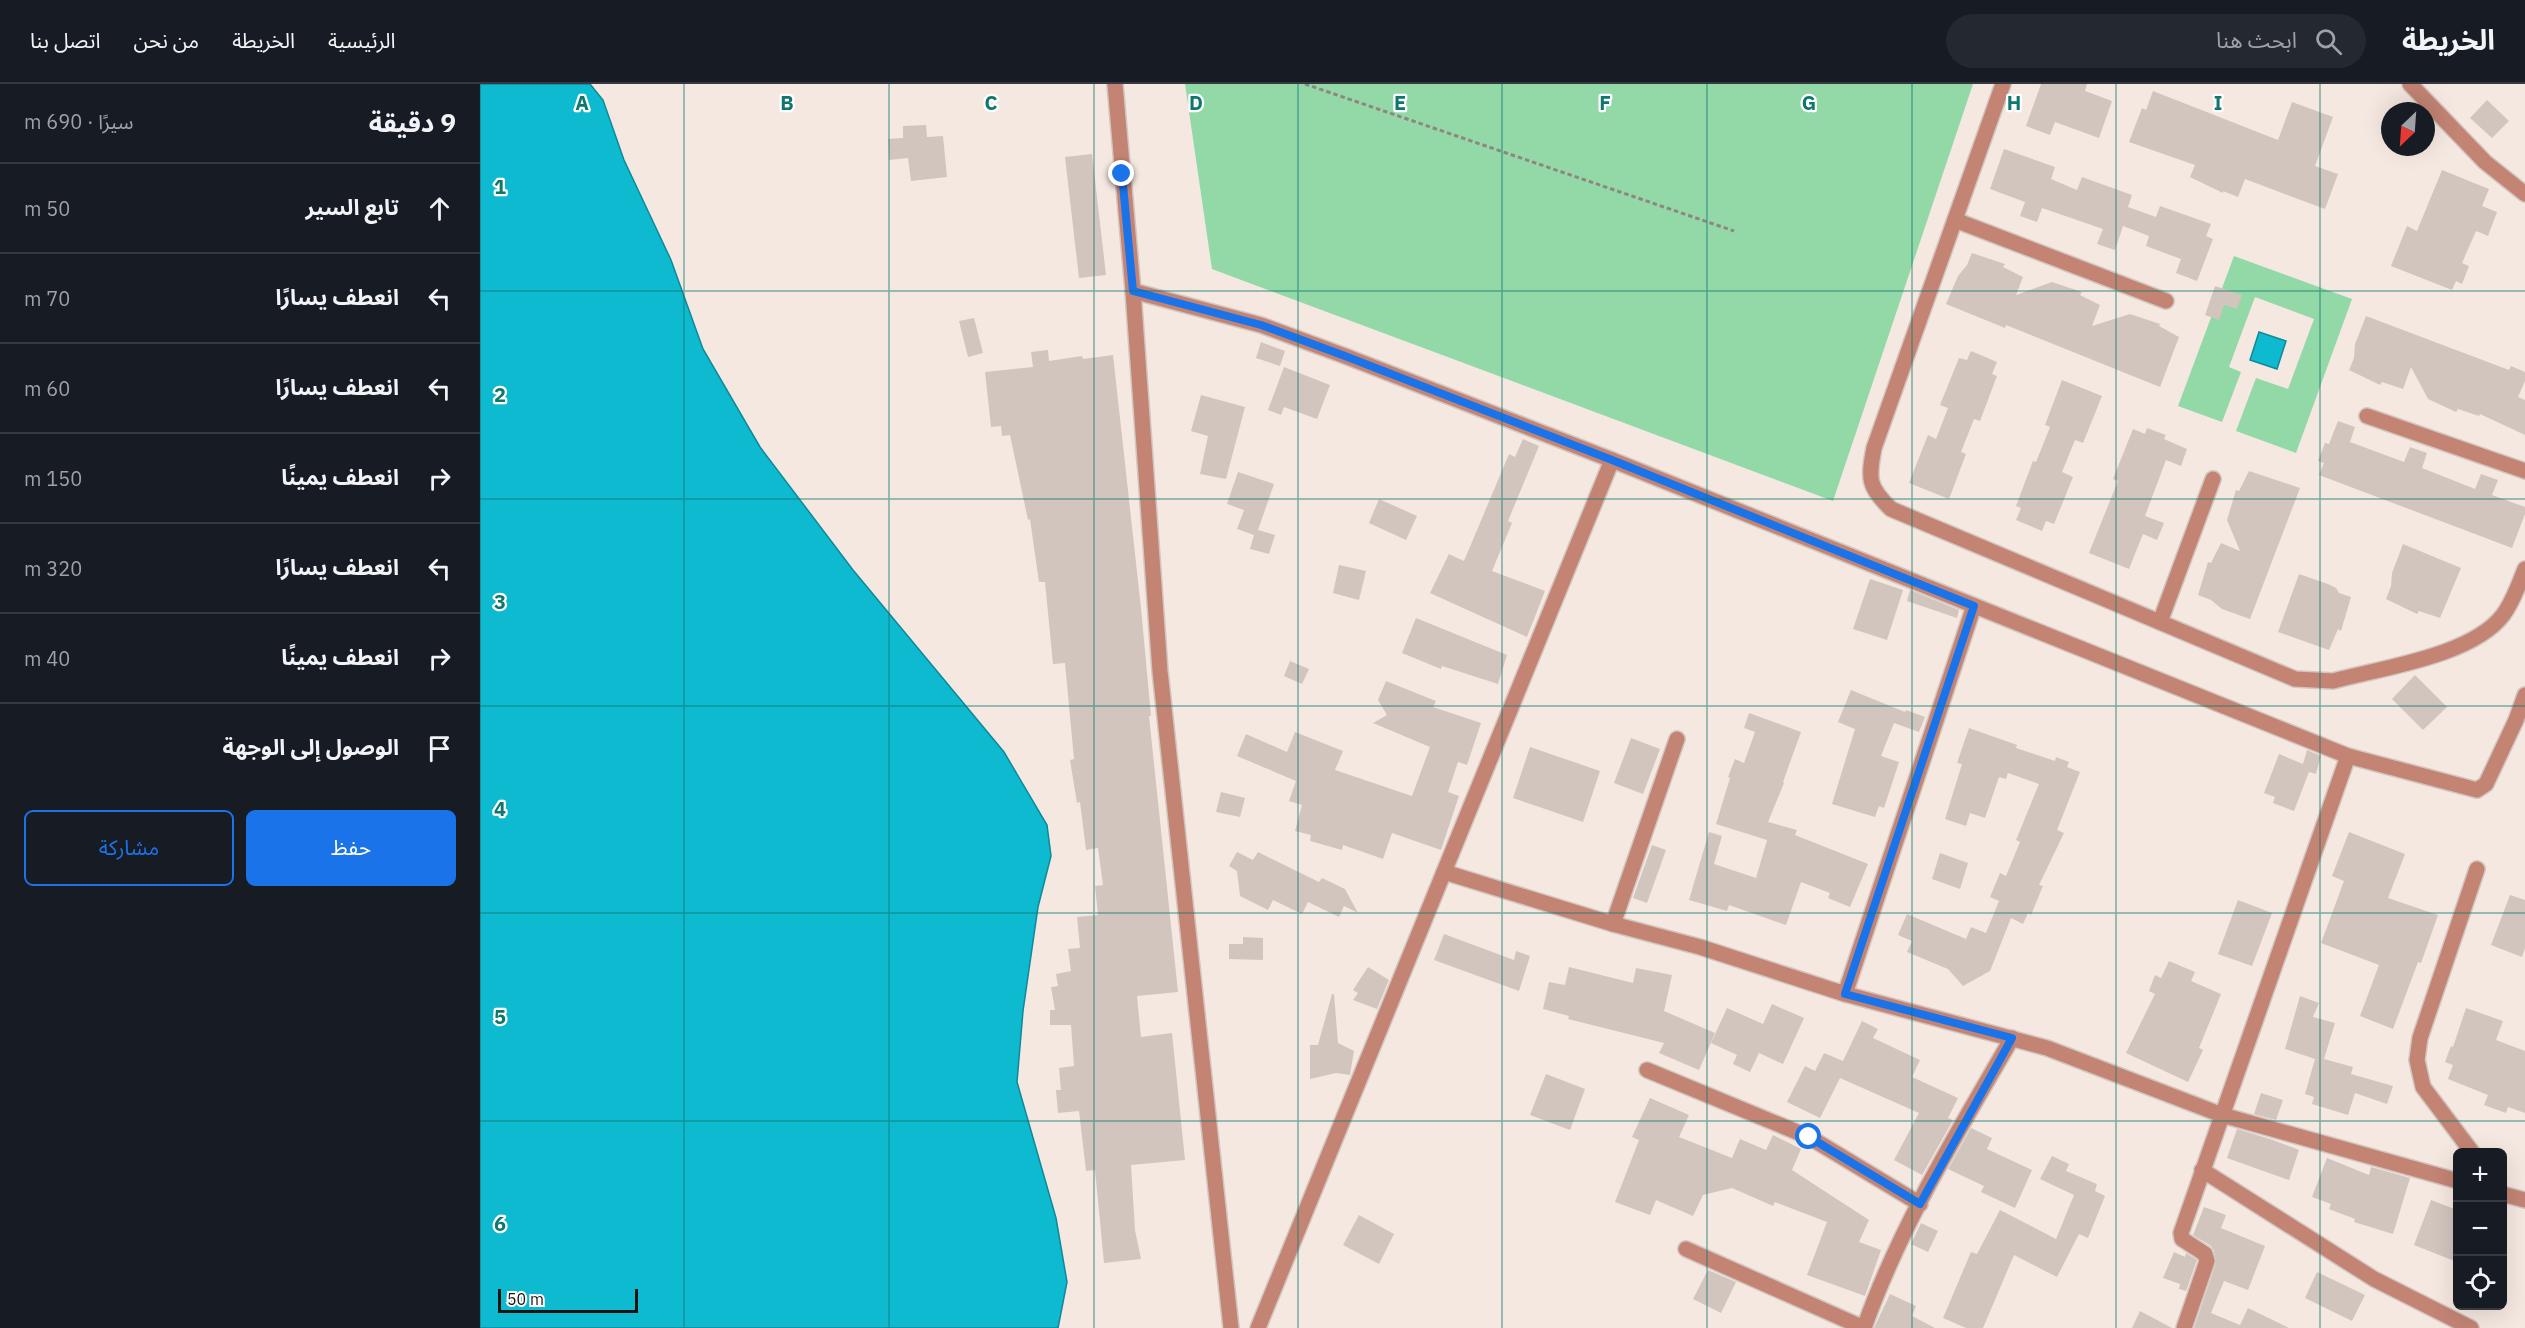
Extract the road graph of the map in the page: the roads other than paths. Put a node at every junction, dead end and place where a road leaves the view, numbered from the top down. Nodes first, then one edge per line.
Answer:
1 (1115, 84) edge
2 (2004, 84) edge
3 (2410, 84) edge
4 (2525, 194) edge
5 (1955, 220) junction
6 (1133, 291) junction
7 (2166, 301) dead end
8 (2367, 416) dead end
9 (1612, 460) junction
10 (2525, 471) edge
11 (2212, 479) dead end
12 (2525, 569) edge
13 (1974, 606) junction
14 (2160, 622) junction
15 (2525, 695) edge
16 (1677, 738) dead end
17 (2348, 756) junction
18 (2477, 869) dead end
19 (1444, 872) junction
20 (1613, 924) junction
21 (1845, 994) junction
22 (2012, 1038) junction
23 (1647, 1070) dead end
24 (2222, 1115) junction
25 (2469, 1148) edge
26 (2202, 1170) junction
27 (2453, 1180) edge
28 (2507, 1195) edge
29 (2525, 1200) edge
30 (1920, 1204) junction
31 (1686, 1250) dead end
32 (1231, 1328) edge
33 (1258, 1328) edge
34 (1864, 1328) edge
35 (2184, 1328) edge
36 (2471, 1328) edge

1 - 6 street
2 - 5 street
3 - 4 street
5 - 7 street
5 - 14 street
6 - 9 street
6 - 32 street
8 - 10 street
9 - 13 street
9 - 19 street
11 - 14 street
12 - 14 street
13 - 17 street
13 - 21 street
15 - 17 street
16 - 20 street
17 - 24 street
18 - 25 street
19 - 20 street
19 - 33 street
20 - 21 street
21 - 22 street
22 - 24 street
22 - 30 street
23 - 30 street
24 - 26 street
24 - 27 street
26 - 35 street
26 - 36 street
28 - 29 street
30 - 34 street
31 - 34 street

